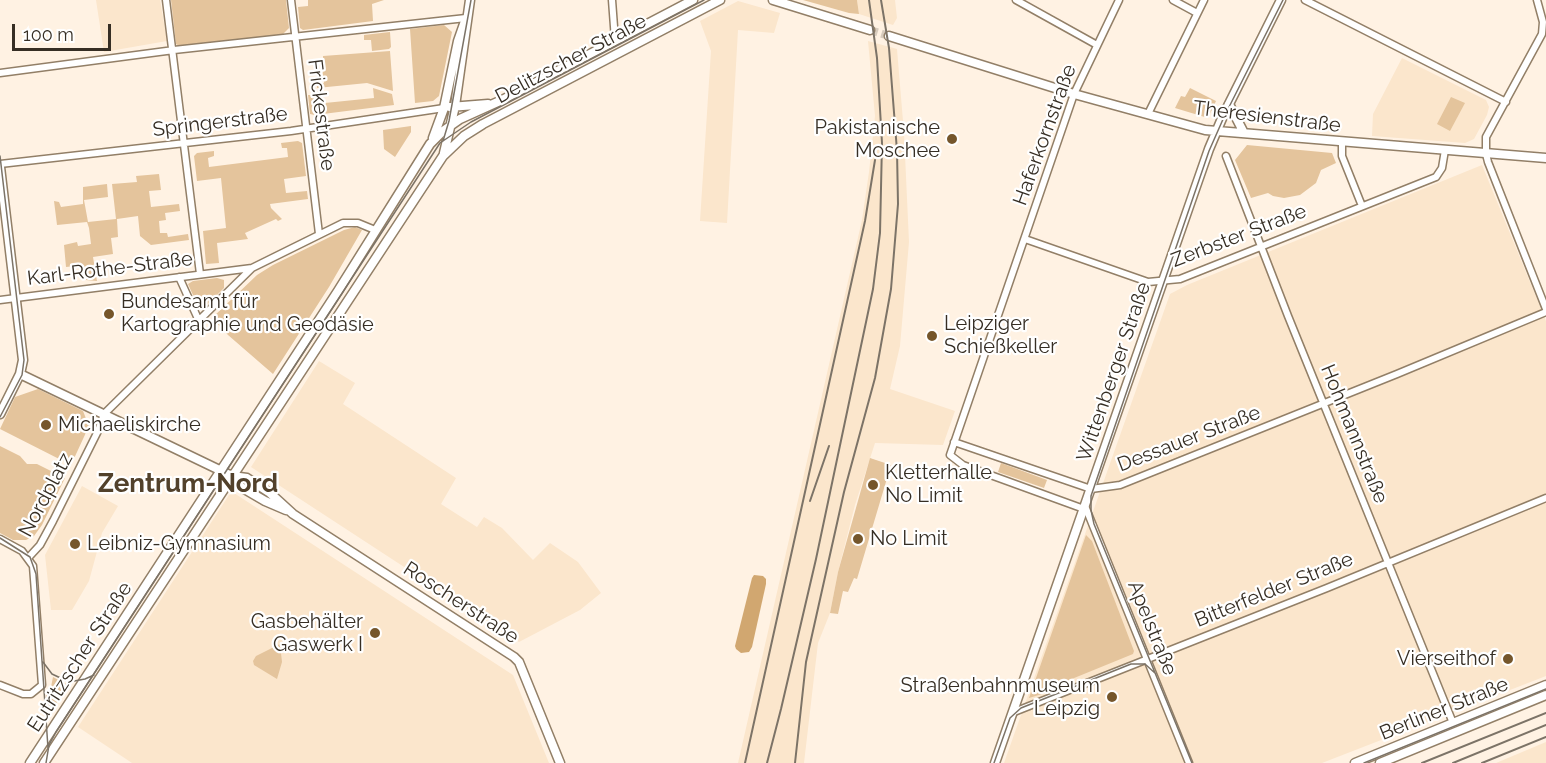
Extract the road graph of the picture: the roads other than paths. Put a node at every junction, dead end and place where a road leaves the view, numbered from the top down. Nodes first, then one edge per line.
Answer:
1 (166, 0) edge
2 (291, 0) edge
3 (470, 0) edge
4 (612, 0) edge
5 (693, 0) edge
6 (720, 0) edge
7 (773, 0) edge
8 (1016, 0) edge
9 (1119, 0) edge
10 (1173, 0) edge
11 (1204, 0) edge
12 (1281, 0) edge
13 (1305, 0) edge
14 (1537, 0) edge
15 (1197, 13) junction
16 (466, 18) junction
17 (870, 30) tunnel mouth
18 (1544, 34) edge
19 (889, 36) tunnel mouth
20 (295, 37) junction
21 (615, 40) junction
22 (1097, 45) junction
23 (174, 50) junction
24 (0, 73) edge
25 (1074, 94) junction
26 (1506, 102) junction
27 (494, 104) junction
28 (1229, 104) junction
29 (455, 106) junction
30 (444, 108) junction
31 (1148, 114) junction
32 (452, 124) junction
33 (305, 128) junction
34 (1216, 130) junction
35 (1244, 133) junction
36 (1342, 142) junction
37 (185, 143) junction
38 (430, 144) junction
39 (1445, 150) junction
40 (1486, 154) junction
41 (442, 156) junction
42 (1226, 156) dead end
43 (1546, 158) edge
44 (0, 165) edge
45 (1362, 206) junction
46 (375, 230) junction
47 (319, 234) junction
48 (1025, 239) junction
49 (1262, 247) junction
50 (252, 268) junction
51 (225, 272) junction
52 (200, 274) junction
53 (179, 277) junction
54 (1163, 282) junction
55 (236, 284) junction
56 (17, 297) junction
57 (0, 300) edge
58 (1546, 310) edge
59 (200, 321) junction
60 (20, 374) junction
61 (1324, 403) junction
62 (0, 414) edge
63 (104, 414) junction
64 (954, 442) junction
65 (220, 471) junction
66 (232, 476) junction
67 (1091, 489) junction
68 (1546, 498) edge
69 (1085, 507) junction
70 (0, 539) edge
71 (28, 558) junction
72 (1387, 562) junction
73 (1146, 658) junction
74 (1546, 684) edge
75 (0, 685) edge
76 (1546, 695) edge
77 (1014, 712) junction
78 (1453, 723) junction
79 (30, 763) edge
80 (44, 763) edge
81 (560, 763) edge
82 (995, 763) edge
83 (1189, 763) edge
84 (1355, 763) edge
85 (1380, 763) edge

1 - 23 street
2 - 20 street, Frickestraße
3 - 16 main road
4 - 21 street
5 - 21 main road, Delitzscher Straße
6 - 41 main road, Delitzscher Straße
7 - 17 main road
8 - 22 street
9 - 22 street, Haferkornstraße
10 - 15 street
11 - 15 street
12 - 28 main road, Wittenberger Straße
13 - 26 street
14 - 18 street
15 - 31 street
16 - 20 street
16 - 29 main road
16 - 30 main road
18 - 26 street
19 - 25 main road, Theresienstraße
20 - 23 street
20 - 33 street, Frickestraße
21 - 27 main road, Delitzscher Straße
22 - 25 street, Haferkornstraße
23 - 24 street
23 - 37 street
25 - 31 main road, Theresienstraße
25 - 48 street, Haferkornstraße
26 - 40 street
27 - 29 main road
27 - 32 main road, Delitzscher Straße
28 - 34 main road, Wittenberger Straße
28 - 35 main road
29 - 30 main road
29 - 32 main road
30 - 33 street, Springerstraße
30 - 38 main road
31 - 34 main road, Theresienstraße
32 - 38 main road, Delitzscher Straße
32 - 41 main road
33 - 37 street, Springerstraße
33 - 47 street, Frickestraße
34 - 35 main road, Theresienstraße
34 - 54 main road, Wittenberger Straße
35 - 36 main road, Theresienstraße
36 - 39 main road, Theresienstraße
36 - 45 street
37 - 44 street, Springerstraße
37 - 52 street
38 - 46 main road, Eutritzscher Straße
39 - 40 main road, Theresienstraße
39 - 45 street, Zerbster Straße
40 - 43 main road, Theresienstraße
40 - 58 street
41 - 66 main road, Eutritzscher Straße
42 - 49 street, Hohmannstraße
44 - 56 main road
45 - 49 street, Zerbster Straße
46 - 47 street
46 - 65 main road, Eutritzscher Straße
47 - 50 street
48 - 54 street, Zerbster Straße
48 - 64 street, Haferkornstraße
49 - 54 street, Zerbster Straße
49 - 61 street, Hohmannstraße
50 - 51 street, Karl-Rothe-Straße
50 - 55 street
51 - 52 street, Karl-Rothe-Straße
51 - 55 street
52 - 53 street, Karl-Rothe-Straße
53 - 56 street, Karl-Rothe-Straße
53 - 59 street
54 - 67 main road, Wittenberger Straße
55 - 59 street
56 - 57 street, Karl-Rothe-Straße
56 - 60 main road
58 - 61 street, Dessauer Straße
59 - 63 street
60 - 62 main road
60 - 63 main road, Roscherstraße
61 - 67 street, Dessauer Straße
61 - 72 street, Hohmannstraße
63 - 65 main road, Roscherstraße
63 - 71 street, Nordplatz
64 - 67 street, Dessauer Straße
64 - 69 street
65 - 66 main road, Roscherstraße
65 - 79 main road, Eutritzscher Straße
66 - 80 main road, Eutritzscher Straße
66 - 81 main road, Roscherstraße
67 - 69 main road, Wittenberger Straße
68 - 72 street, Bitterfelder Straße
69 - 73 street, Apelstraße
69 - 77 main road, Wittenberger Straße
70 - 71 street, Nordplatz
71 - 75 street
72 - 73 street, Bitterfelder Straße
72 - 78 street, Hohmannstraße
73 - 77 street, Bitterfelder Straße
73 - 83 street, Apelstraße
74 - 78 main road, Berliner Straße
76 - 85 main road, Berliner Straße
77 - 82 main road, Wittenberger Straße
78 - 84 main road, Berliner Straße

